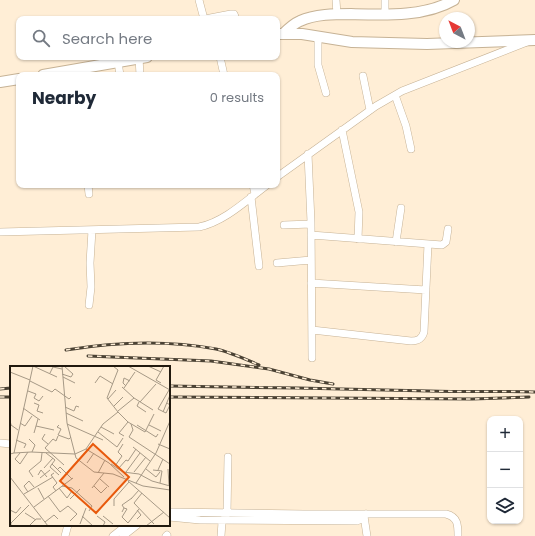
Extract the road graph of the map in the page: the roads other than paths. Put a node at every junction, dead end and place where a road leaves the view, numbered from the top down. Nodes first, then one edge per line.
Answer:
1 (199, 0) edge
2 (336, 0) edge
3 (384, 0) edge
4 (454, 0) edge
5 (337, 14) junction
6 (385, 15) junction
7 (204, 16) edge
8 (221, 16) edge
9 (235, 16) edge
10 (280, 34) edge
11 (318, 36) junction
12 (534, 40) edge
13 (130, 60) edge
14 (143, 60) edge
15 (221, 60) edge
16 (118, 62) junction
17 (76, 72) edge
18 (120, 72) edge
19 (141, 72) edge
20 (223, 72) edge
21 (363, 76) dead end
22 (16, 79) edge
23 (0, 82) edge
24 (326, 93) dead end
25 (394, 95) junction
26 (370, 110) junction
27 (342, 130) junction
28 (411, 149) dead end
29 (308, 154) junction
30 (280, 175) edge
31 (88, 188) edge
32 (253, 188) edge
33 (263, 188) edge
34 (89, 194) dead end
35 (253, 195) junction
36 (400, 208) dead end
37 (311, 224) junction
38 (284, 225) dead end
39 (448, 229) dead end
40 (92, 230) junction
41 (0, 232) edge
42 (311, 235) junction
43 (358, 238) junction
44 (396, 242) junction
45 (428, 244) junction
46 (311, 260) junction
47 (277, 263) dead end
48 (259, 266) dead end
49 (311, 283) junction
50 (426, 290) junction
51 (89, 305) dead end
52 (312, 330) junction
53 (312, 358) dead end
54 (0, 443) edge
55 (10, 444) edge
56 (228, 458) dead end
57 (170, 512) edge
58 (365, 515) junction
59 (225, 517) junction
60 (170, 518) edge
61 (68, 526) edge
62 (126, 526) edge
63 (136, 526) edge
64 (65, 536) edge
65 (113, 536) edge
66 (123, 536) edge
67 (221, 536) edge
68 (367, 536) edge
69 (458, 536) edge

1 - 7 street
2 - 5 street
3 - 6 street
4 - 6 street
5 - 6 street
5 - 10 street
8 - 9 street
10 - 11 street
11 - 12 street
11 - 24 street
12 - 25 street
13 - 16 street
14 - 19 street
15 - 20 street
16 - 17 street
16 - 18 street
21 - 26 street
22 - 23 street
25 - 26 street
25 - 28 street
26 - 27 street
27 - 29 street
27 - 43 street
29 - 30 street
29 - 37 street
31 - 34 street
32 - 35 street
33 - 35 street
35 - 40 street
35 - 48 street
36 - 44 street
37 - 38 street
37 - 42 street
39 - 45 street
40 - 41 street
40 - 51 street
42 - 43 street
42 - 46 street
43 - 44 street
44 - 45 street
45 - 50 street
46 - 47 street
46 - 49 street
49 - 50 street
49 - 52 street
50 - 52 street
52 - 53 street
54 - 55 street
56 - 59 street
57 - 59 street
58 - 59 street
58 - 68 street
58 - 69 street
59 - 60 street
59 - 67 street
61 - 64 street
62 - 65 street
63 - 66 street

